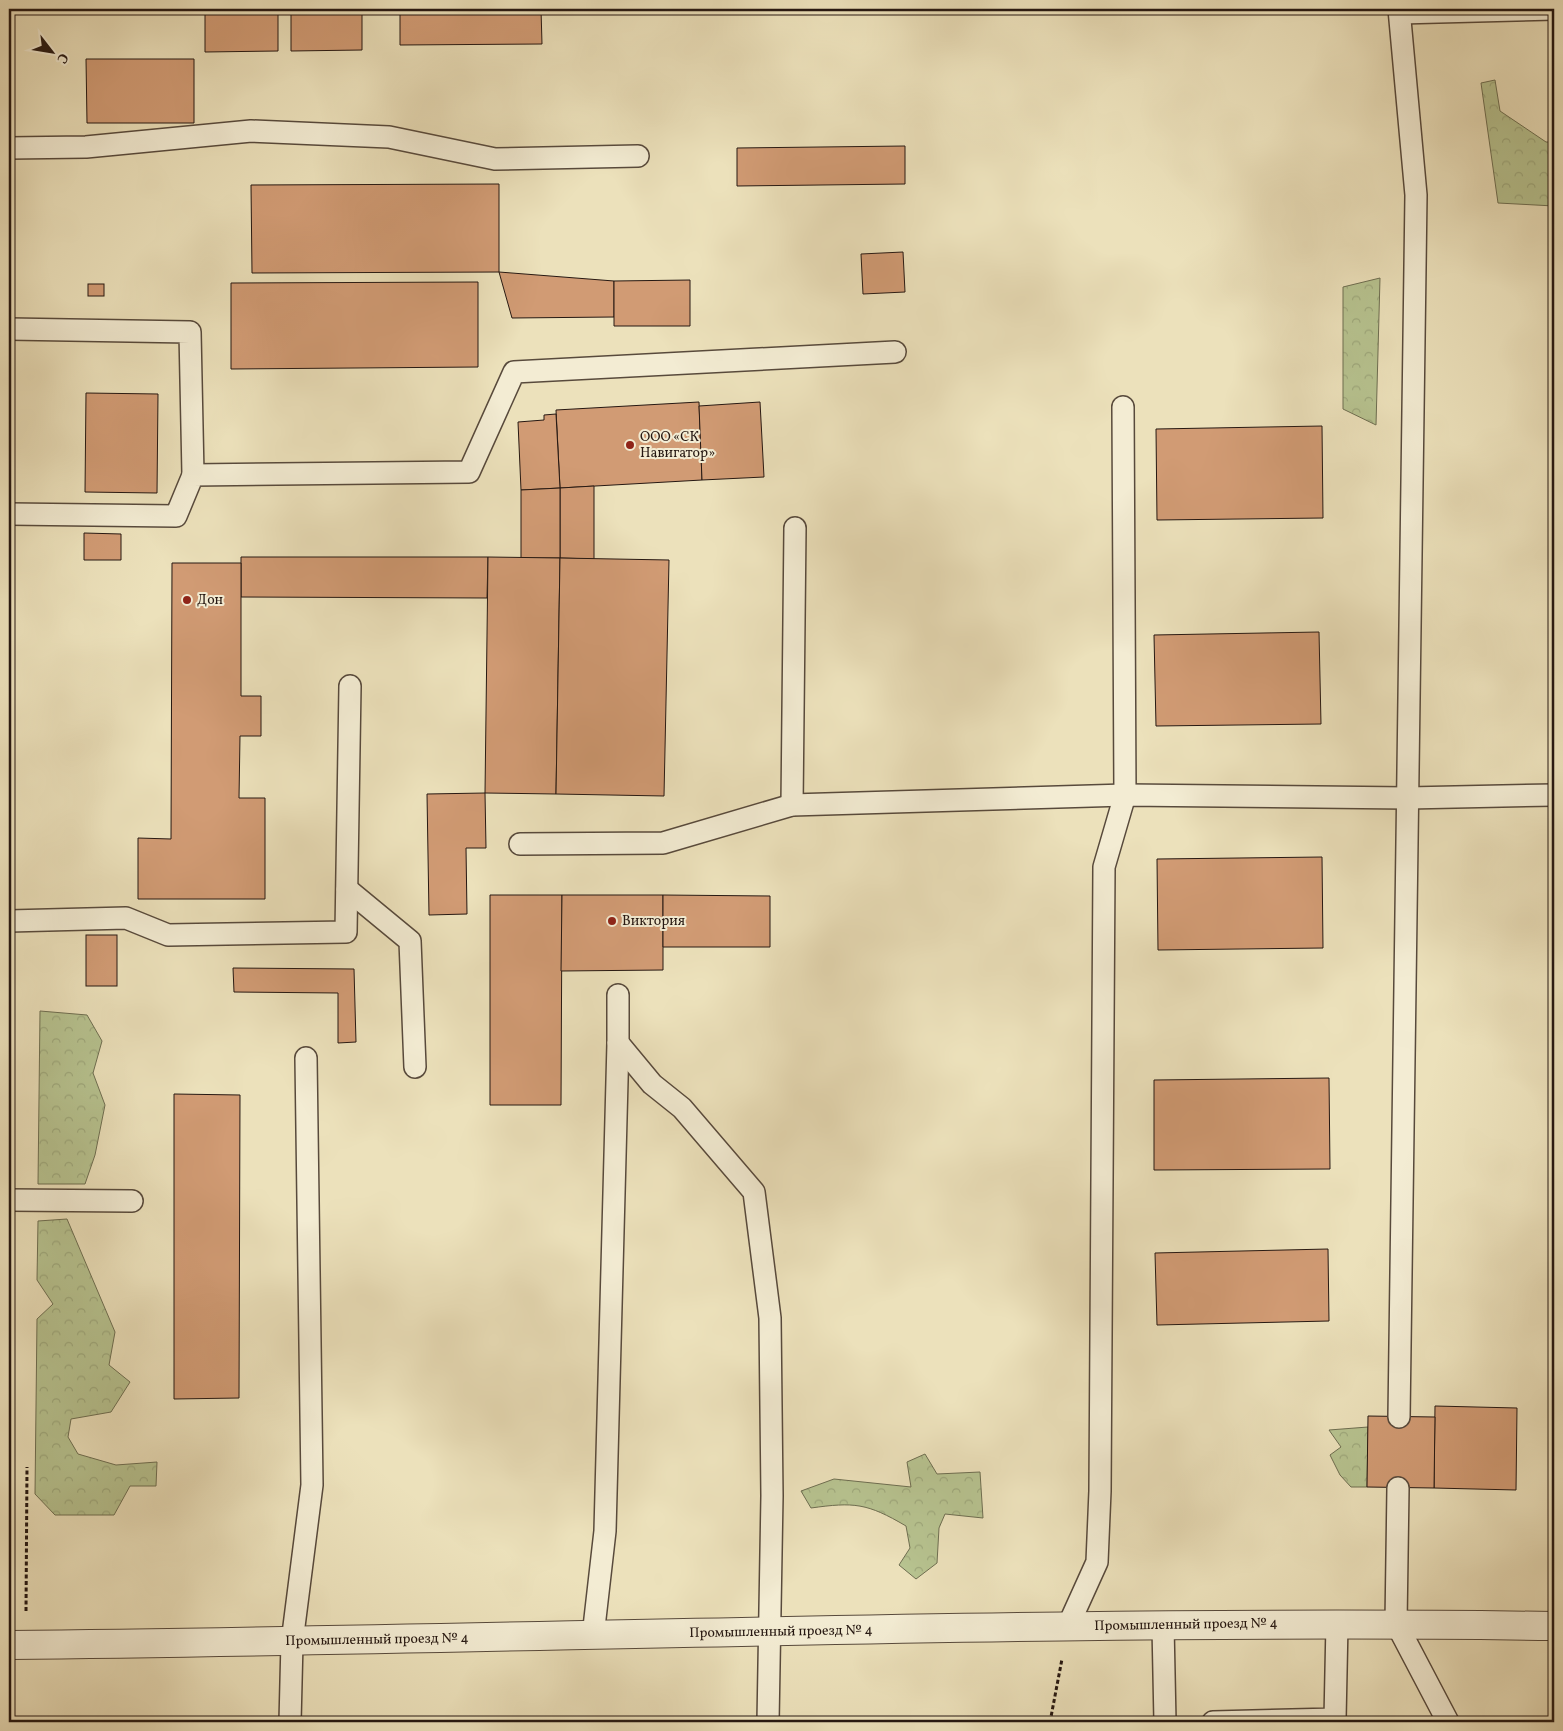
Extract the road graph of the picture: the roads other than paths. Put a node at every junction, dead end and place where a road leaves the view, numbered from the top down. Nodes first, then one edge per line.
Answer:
1 (1554, 9) edge
2 (1400, 11) edge
3 (9, 148) edge
4 (638, 156) dead end
5 (9, 329) edge
6 (895, 352) dead end
7 (1123, 407) dead end
8 (193, 475) junction
9 (9, 514) edge
10 (795, 528) dead end
11 (350, 686) dead end
12 (1125, 794) junction
13 (1554, 795) edge
14 (1408, 798) junction
15 (792, 806) junction
16 (520, 844) dead end
17 (347, 889) junction
18 (9, 921) edge
19 (618, 995) dead end
20 (618, 1043) junction
21 (306, 1058) dead end
22 (415, 1067) dead end
23 (9, 1200) edge
24 (132, 1201) dead end
25 (1399, 1417) dead end
26 (1398, 1488) dead end
27 (1336, 1624) junction
28 (1396, 1624) junction
29 (1068, 1626) junction
30 (1163, 1626) junction
31 (1554, 1626) edge
32 (769, 1632) junction
33 (593, 1636) junction
34 (292, 1642) junction
35 (13, 1645) edge
36 (290, 1722) edge
37 (768, 1722) edge
38 (1165, 1722) edge
39 (1214, 1722) edge
40 (1448, 1722) edge

1 - 2 lane
2 - 14 lane
3 - 4 lane
5 - 8 lane
6 - 8 lane
7 - 12 lane
8 - 9 lane
10 - 15 lane
11 - 17 lane
12 - 14 lane
12 - 15 lane
12 - 29 lane
13 - 14 lane
14 - 25 lane
15 - 16 lane
17 - 18 lane
17 - 22 lane
19 - 20 lane
20 - 32 lane
20 - 33 lane
21 - 34 lane
23 - 24 lane
26 - 28 lane
27 - 28 street, Промышленный проезд № 4
27 - 30 street, Промышленный проезд № 4
27 - 39 lane
28 - 31 street, Промышленный проезд № 4
28 - 40 lane
29 - 30 street, Промышленный проезд № 4
29 - 32 street, Промышленный проезд № 4
30 - 38 lane
32 - 33 street, Промышленный проезд № 4
32 - 37 lane
33 - 34 street, Промышленный проезд № 4
34 - 35 street, Промышленный проезд № 4
34 - 36 lane

